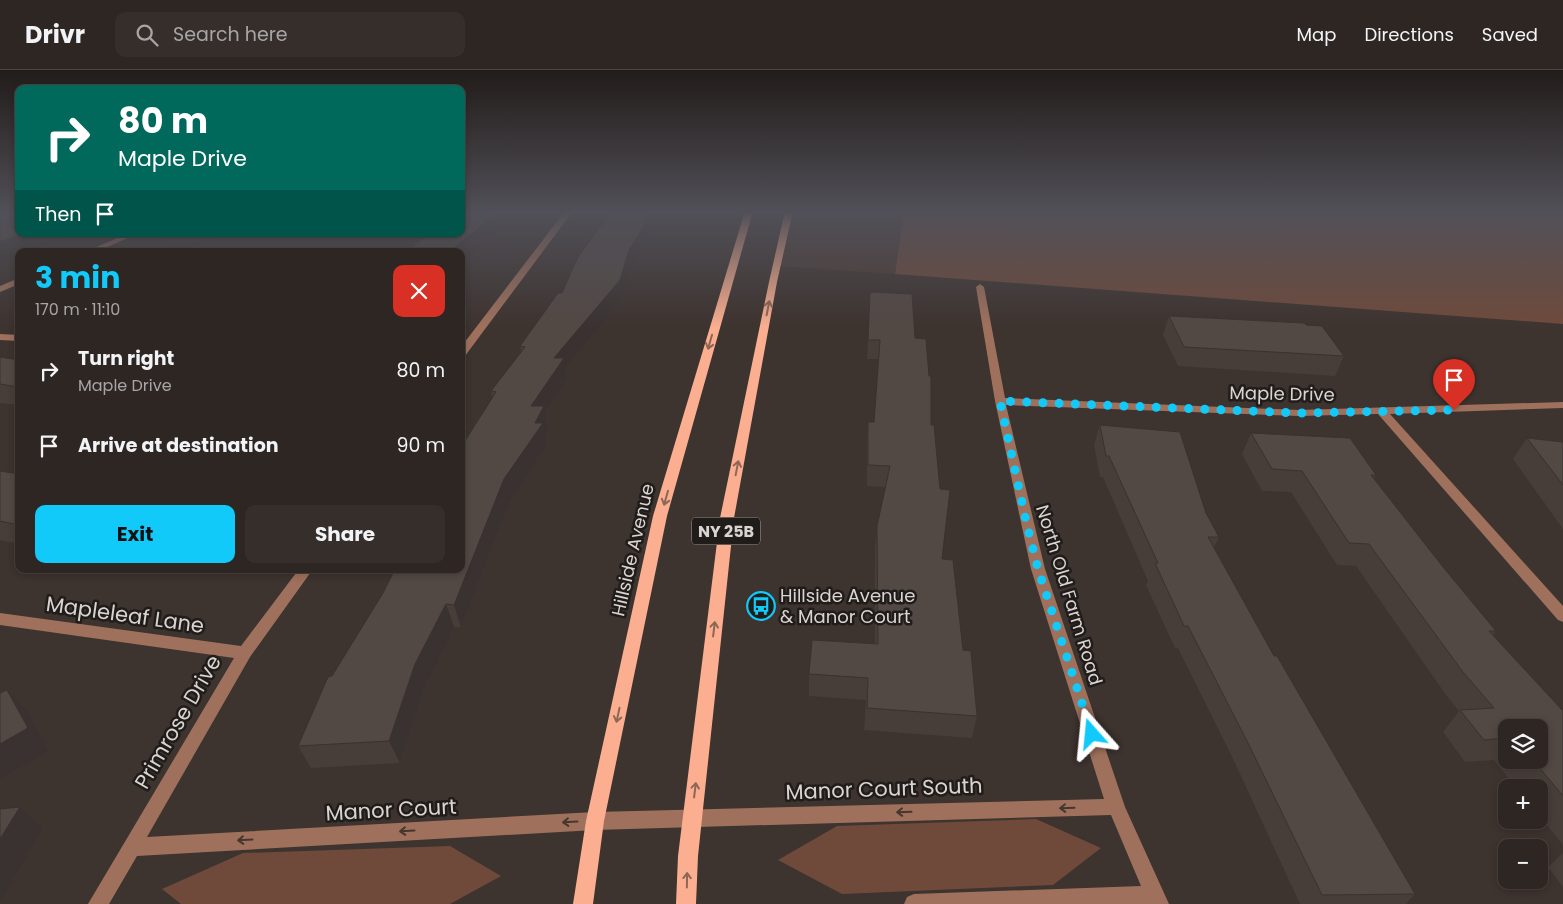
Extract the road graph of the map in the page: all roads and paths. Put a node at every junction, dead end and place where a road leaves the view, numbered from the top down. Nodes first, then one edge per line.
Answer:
1 (540, 250) edge
2 (738, 250) edge
3 (780, 250) edge
4 (15, 282) edge
5 (980, 287) dead end
6 (0, 288) edge
7 (0, 337) edge
8 (15, 338) edge
9 (465, 349) edge
10 (1000, 401) junction
11 (1563, 405) edge
12 (1382, 412) junction
13 (303, 573) edge
14 (1563, 616) edge
15 (0, 619) edge
16 (245, 653) junction
17 (1116, 807) junction
18 (692, 818) junction
19 (653, 819) joint
20 (595, 820) junction
21 (131, 847) junction
22 (1156, 899) edge
23 (98, 904) edge
24 (583, 904) edge
25 (686, 904) edge
26 (914, 904) edge

1 - 9 street
2 -> 20 main road, Hillside Avenue
18 -> 3 main road, NY 25B
4 - 6 street
5 - 10 street, North Old Farm Road
7 - 8 street
10 - 12 street, Maple Drive
10 - 17 street, North Old Farm Road
11 - 12 street, Maple Drive
12 - 14 street
13 - 16 street, Primrose Drive
15 - 16 street, Mapleleaf Lane
16 - 21 street, Primrose Drive
17 -> 18 street, Manor Court South
17 - 22 street, North Old Farm Road
18 - 19 street, Manor Court South
25 -> 18 main road, NY 25B
19 - 20 street, Manor Court
20 -> 21 street, Manor Court
20 - 24 main road, Hillside Avenue
21 - 23 street, Primrose Drive
22 - 26 street

